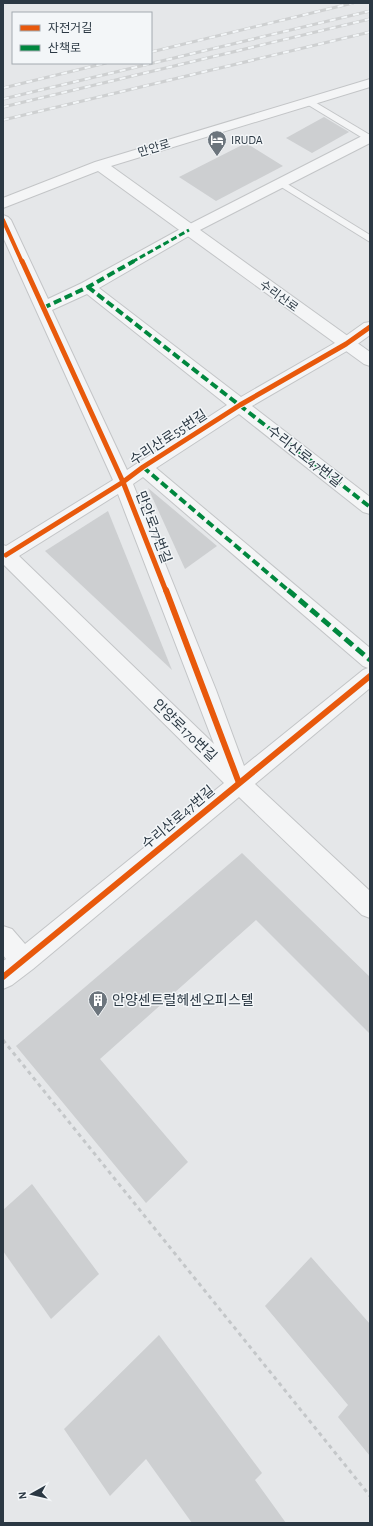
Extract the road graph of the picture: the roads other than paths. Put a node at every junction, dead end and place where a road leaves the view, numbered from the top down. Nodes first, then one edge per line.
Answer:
1 (370, 83) edge
2 (308, 101) junction
3 (369, 138) joint
4 (100, 165) junction
5 (281, 183) junction
6 (3, 203) edge
7 (3, 220) edge
8 (189, 230) junction
9 (370, 239) edge
10 (88, 287) junction
11 (43, 308) junction
12 (370, 327) edge
13 (346, 344) junction
14 (370, 360) edge
15 (240, 405) junction
16 (143, 467) junction
17 (123, 482) junction
18 (370, 507) edge
19 (4, 553) edge
20 (370, 660) edge
21 (370, 676) edge
22 (239, 783) junction
23 (370, 906) edge
24 (3, 937) edge
25 (24, 961) junction
26 (3, 977) edge

1 - 2 street, 만안로
2 - 3 lane
2 - 4 street, 만안로
3 - 5 street
4 - 6 street, 만안로
4 - 8 street, 수리산로
5 - 8 street
5 - 9 lane
7 - 11 street, 만안로77번길
8 - 10 street
8 - 13 street, 수리산로
10 - 11 street
10 - 15 street
11 - 17 street, 만안로77번길
12 - 13 street, 수리산로55번길
13 - 14 street, 수리산로
13 - 15 street, 수리산로55번길
15 - 16 street, 수리산로55번길
15 - 18 street, 수리산로47번길
16 - 17 street, 수리산로55번길
16 - 20 street
17 - 19 street, 수리산로55번길
17 - 22 street, 만안로77번길
19 - 22 street, 안양로170번길
21 - 22 street, 수리산로47번길
22 - 23 street, 안양로170번길
22 - 25 street, 수리산로47번길
24 - 25 street
25 - 26 street, 수리산로47번길

